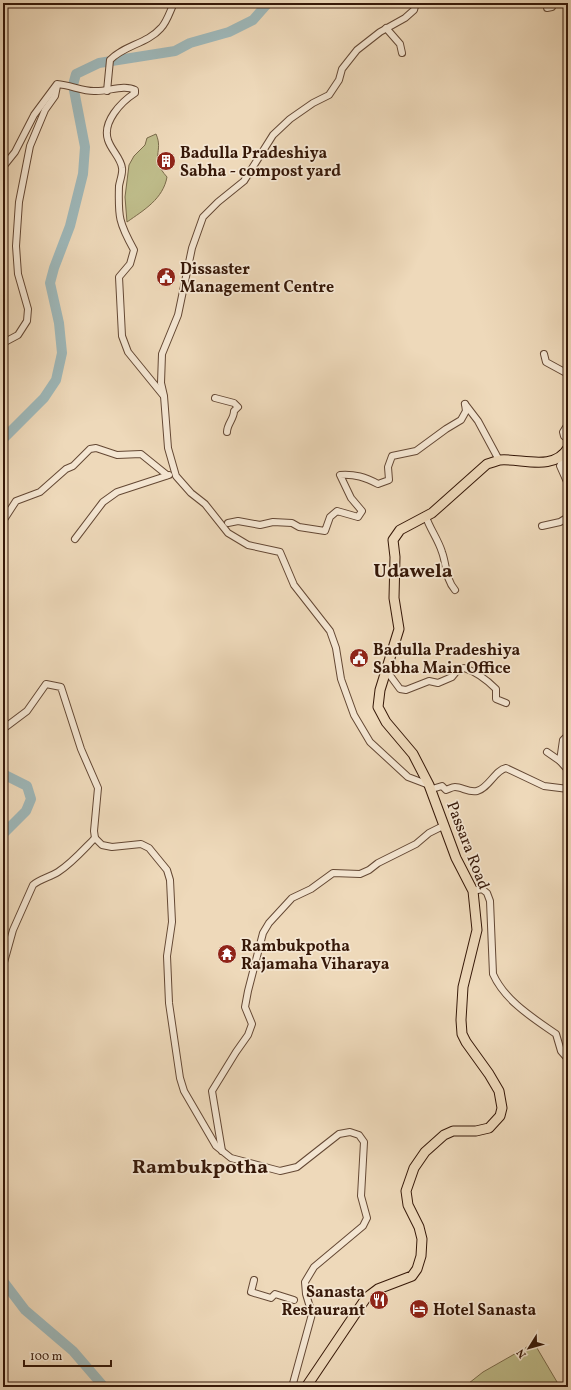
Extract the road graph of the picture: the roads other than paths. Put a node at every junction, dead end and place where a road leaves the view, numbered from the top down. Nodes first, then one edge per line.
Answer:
1 (174, 3) edge
2 (416, 3) edge
3 (552, 3) edge
4 (547, 8) dead end
5 (386, 28) junction
6 (402, 53) dead end
7 (57, 84) junction
8 (107, 91) junction
9 (3, 167) edge
10 (3, 343) edge
11 (544, 354) dead end
12 (568, 374) edge
13 (164, 396) junction
14 (216, 398) dead end
15 (568, 424) edge
16 (227, 432) dead end
17 (568, 439) edge
18 (567, 450) edge
19 (499, 460) junction
20 (167, 475) junction
21 (176, 476) junction
22 (568, 484) edge
23 (426, 517) junction
24 (568, 517) edge
25 (3, 521) edge
26 (228, 523) dead end
27 (542, 526) dead end
28 (75, 538) dead end
29 (455, 590) dead end
30 (386, 670) junction
31 (506, 703) dead end
32 (3, 729) edge
33 (568, 735) edge
34 (547, 752) dead end
35 (560, 761) junction
36 (568, 770) edge
37 (430, 787) junction
38 (568, 790) edge
39 (445, 825) junction
40 (95, 838) junction
41 (473, 891) junction
42 (3, 966) edge
43 (568, 1059) edge
44 (223, 1153) junction
45 (254, 1280) dead end
46 (294, 1300) dead end
47 (292, 1387) edge
48 (306, 1387) edge

1 - 8 street
2 - 5 street
3 - 4 street
5 - 6 street
5 - 13 street
7 - 8 street
7 - 9 street
7 - 10 street
8 - 13 street
11 - 12 street
13 - 21 street
14 - 16 street
15 - 17 street
18 - 19 highway, Passara Road
18 - 22 street
19 - 23 highway, Passara Road
19 - 26 street
20 - 21 street
20 - 25 street
20 - 28 street
21 - 37 street
23 - 29 street
23 - 30 highway, Passara Road
24 - 27 street
30 - 31 street
30 - 37 highway, Passara Road
32 - 40 street
33 - 35 street
34 - 35 street
35 - 36 street
37 - 38 street
37 - 39 highway, Passara Road
39 - 41 highway, Passara Road
39 - 44 street
40 - 42 street
40 - 44 street
41 - 43 street
41 - 48 highway, Passara Road
44 - 47 street
45 - 46 street

